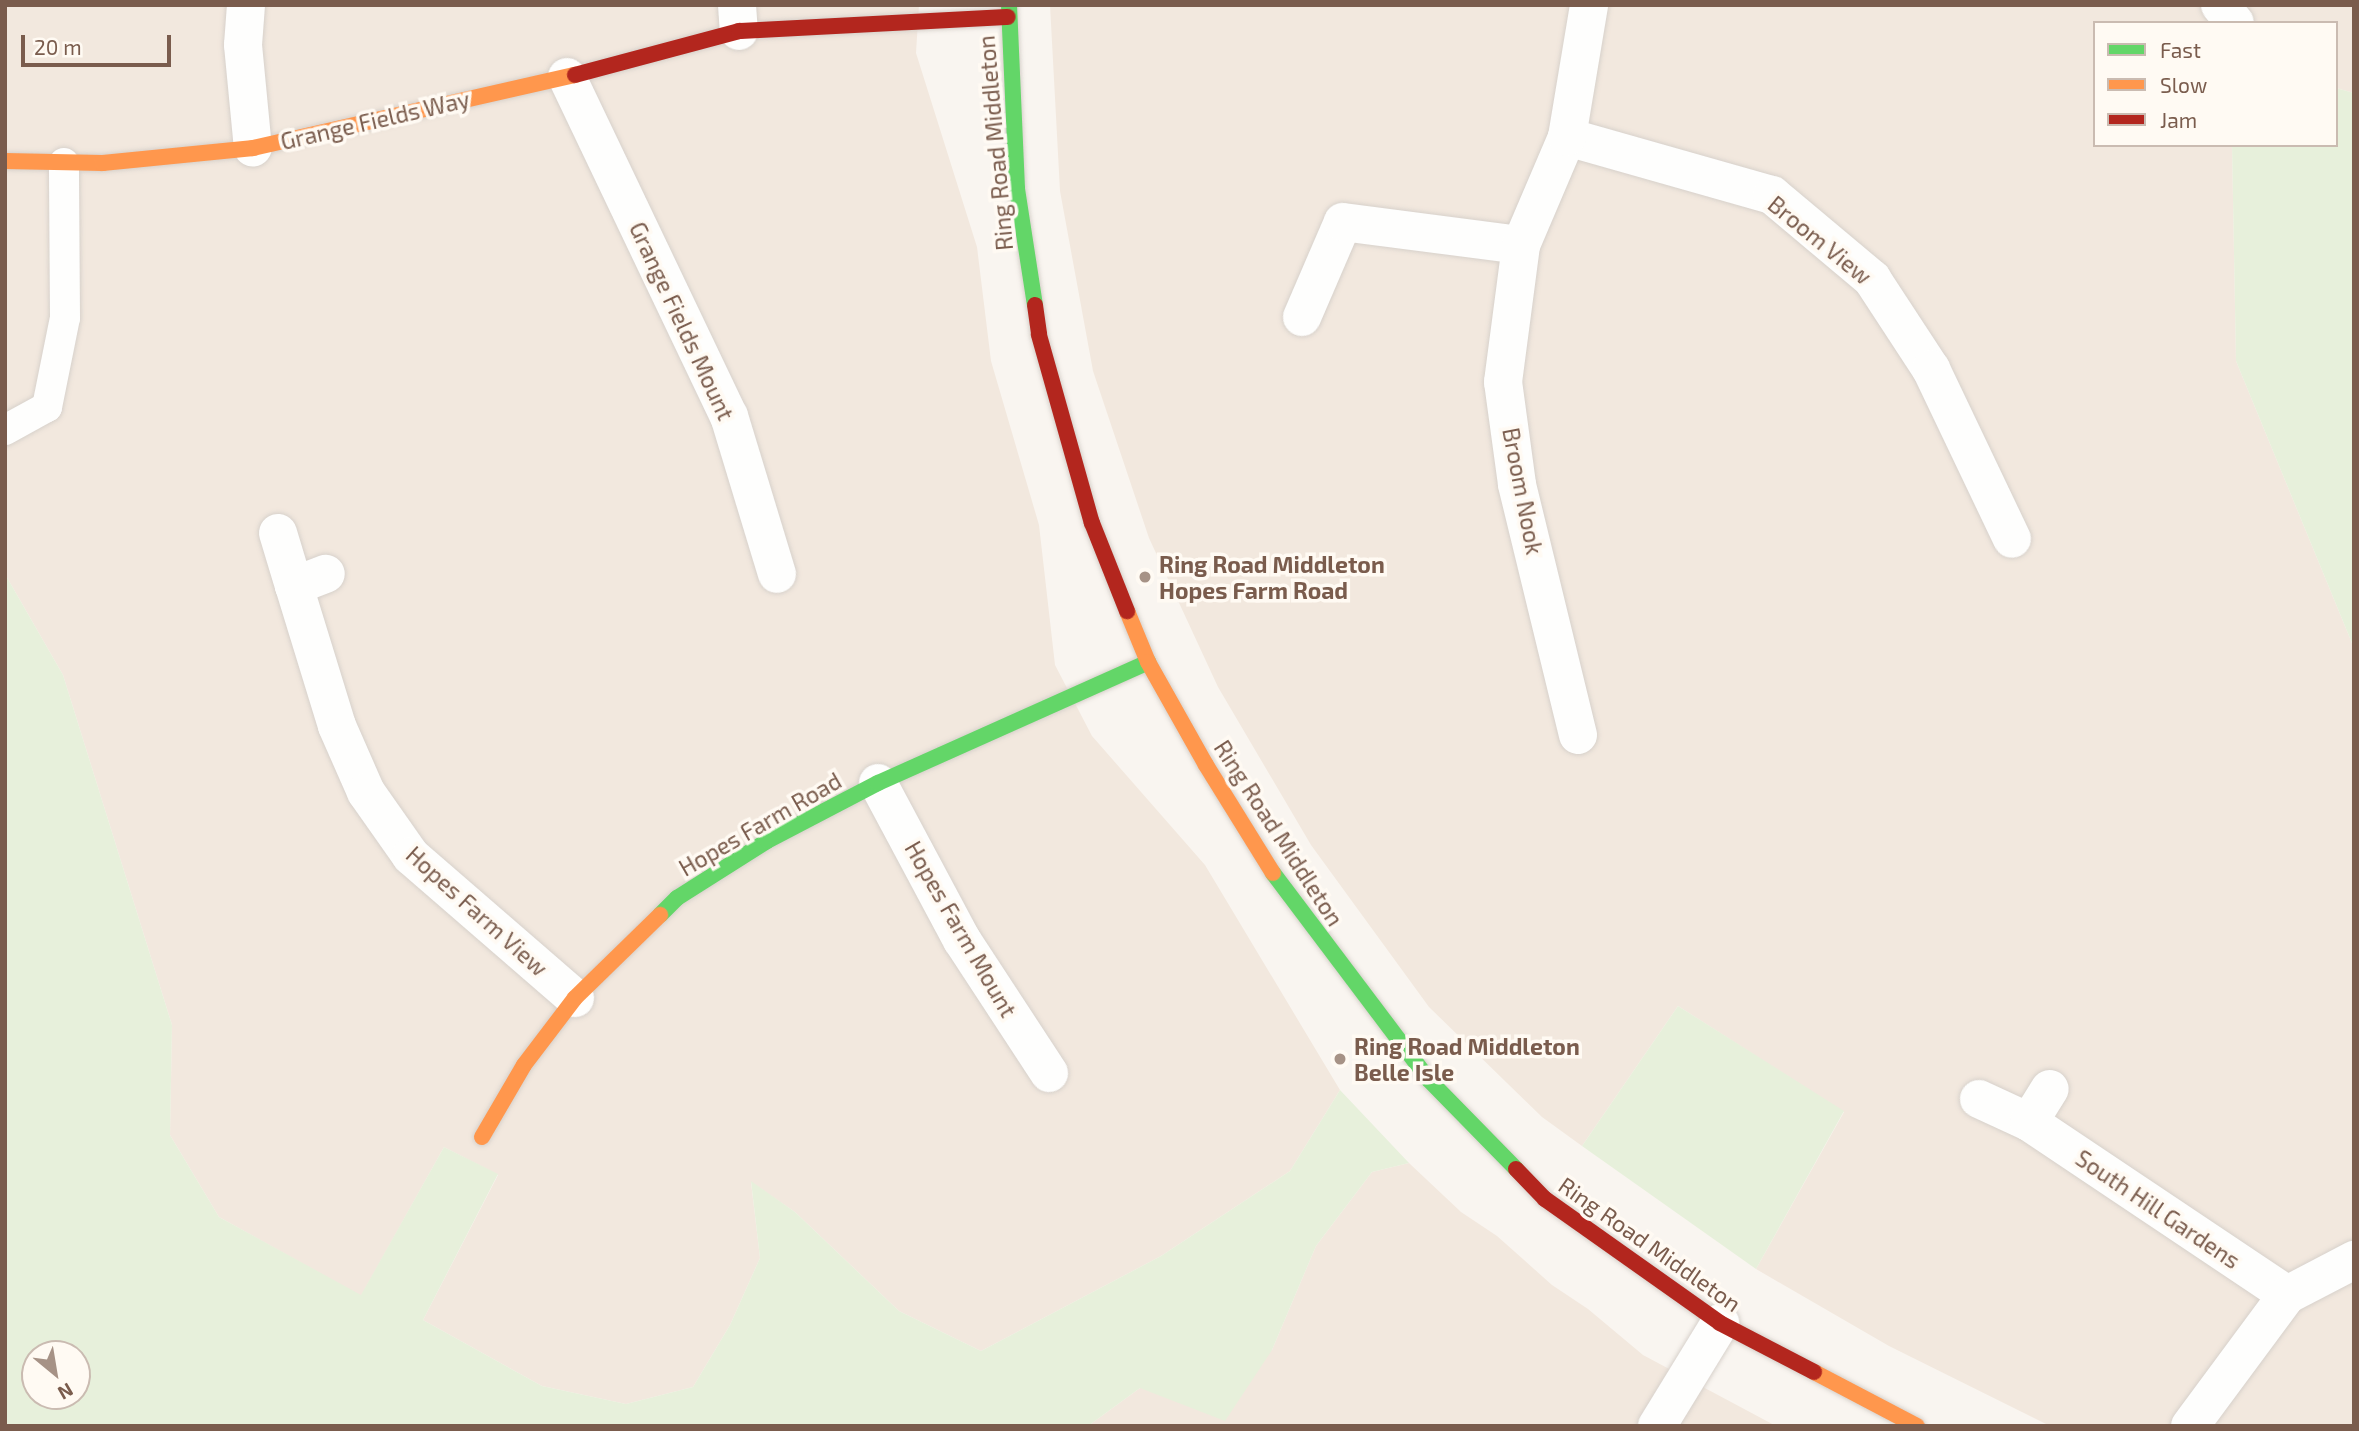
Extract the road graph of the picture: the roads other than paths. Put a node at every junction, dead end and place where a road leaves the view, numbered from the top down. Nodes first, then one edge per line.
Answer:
1 (246, 5) edge
2 (1589, 5) edge
3 (2220, 5) edge
4 (1008, 11) edge
5 (738, 18) edge
6 (2233, 21) edge
7 (566, 77) junction
8 (1567, 137) junction
9 (253, 148) junction
10 (5, 161) edge
11 (64, 163) junction
12 (1521, 245) junction
13 (1303, 317) dead end
14 (5, 430) edge
15 (278, 533) dead end
16 (2012, 539) dead end
17 (777, 573) dead end
18 (1148, 662) junction
19 (1578, 735) dead end
20 (878, 783) junction
21 (575, 998) junction
22 (1049, 1073) dead end
23 (2050, 1089) dead end
24 (1979, 1100) dead end
25 (2029, 1122) junction
26 (482, 1137) dead end
27 (2354, 1260) edge
28 (2287, 1295) junction
29 (1720, 1323) junction
30 (1657, 1426) edge
31 (1917, 1426) edge
32 (2190, 1426) edge

1 - 9 street
2 - 8 street, Broom Nook
3 - 6 street
4 - 5 street, Grange Fields Way
4 - 18 street, Ring Road Middleton
5 - 7 street, Grange Fields Way
7 - 9 street, Grange Fields Way
7 - 17 street, Grange Fields Mount
8 - 12 street, Broom Nook
8 - 16 street, Broom View
9 - 11 street, Grange Fields Way
10 - 11 street, Grange Fields Way
11 - 14 lane
12 - 13 street
12 - 19 street, Broom Nook
15 - 21 street, Hopes Farm View
18 - 20 street, Hopes Farm Road
18 - 29 street, Ring Road Middleton
20 - 21 street, Hopes Farm Road
20 - 22 street, Hopes Farm Mount
21 - 26 street, Hopes Farm Road
23 - 25 street
24 - 25 street, South Hill Gardens
25 - 28 street, South Hill Gardens
27 - 28 street
28 - 32 street
29 - 30 street
29 - 31 street, Ring Road Middleton

